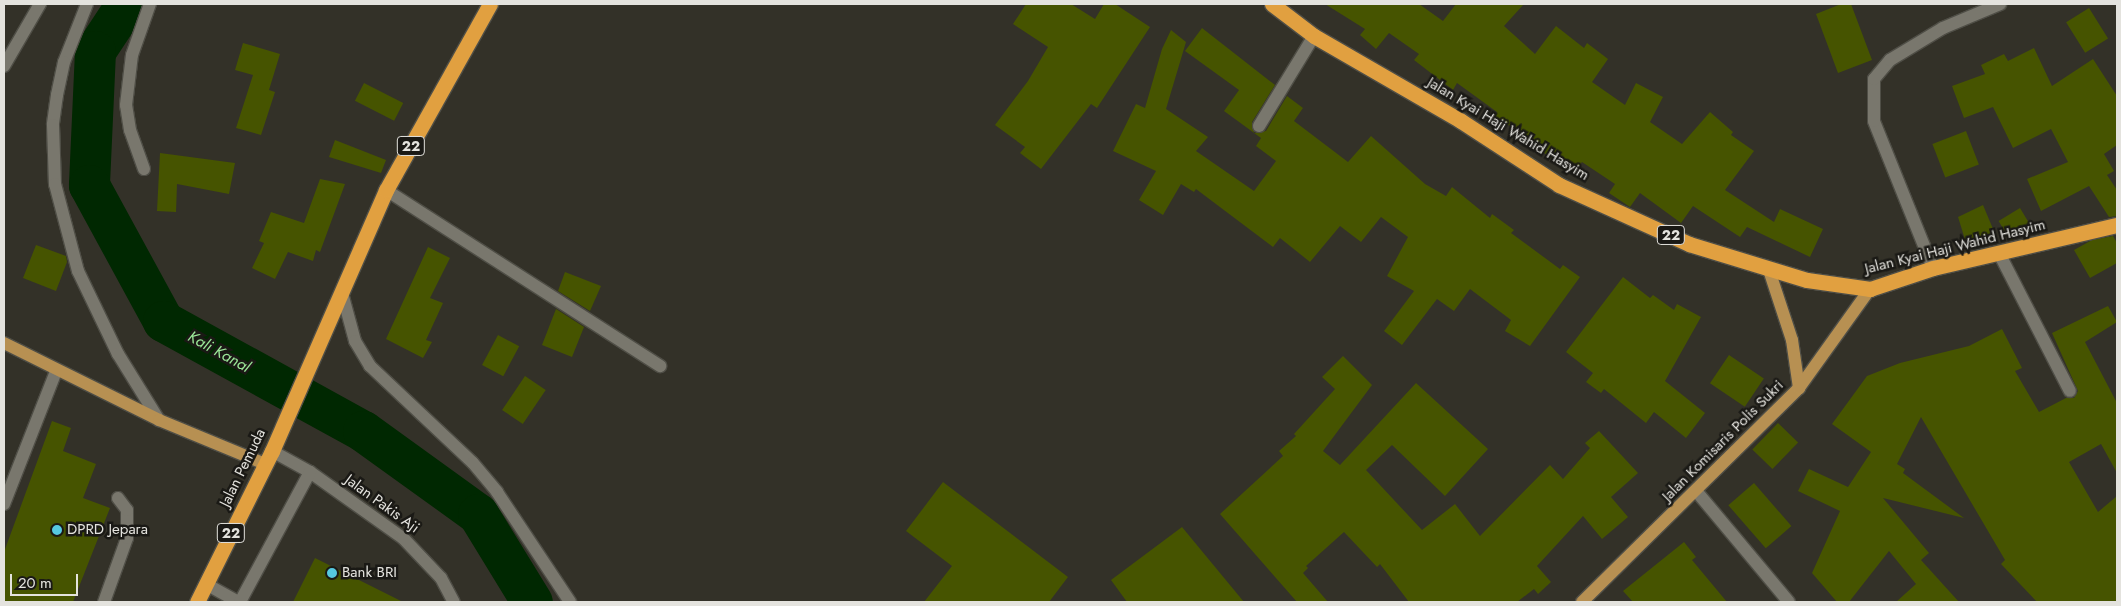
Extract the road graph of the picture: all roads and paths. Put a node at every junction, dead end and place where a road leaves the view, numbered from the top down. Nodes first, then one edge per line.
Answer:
1 (40, 4) edge
2 (87, 4) edge
3 (150, 4) edge
4 (490, 4) edge
5 (1272, 4) edge
6 (2000, 4) edge
7 (1314, 36) junction
8 (4, 66) edge
9 (1259, 126) dead end
10 (144, 169) dead end
11 (386, 190) junction
12 (2117, 225) edge
13 (1999, 253) junction
14 (1933, 268) junction
15 (1769, 270) junction
16 (1870, 289) junction
17 (342, 294) junction
18 (4, 343) edge
19 (660, 366) dead end
20 (56, 371) junction
21 (1799, 388) junction
22 (2070, 391) dead end
23 (159, 420) junction
24 (272, 451) junction
25 (265, 464) junction
26 (310, 472) junction
27 (1697, 492) junction
28 (118, 498) dead end
29 (4, 504) edge
30 (206, 584) junction
31 (104, 602) edge
32 (198, 602) edge
33 (239, 602) edge
34 (454, 602) edge
35 (570, 602) edge
36 (1582, 602) edge
37 (1789, 602) edge

1 - 8 street
2 - 23 street
3 - 10 street
4 - 11 highway, 22
5 - 7 highway, Jalan Kyai Haji Wahid Hasyim / 22
6 - 14 street
7 - 9 street
7 - 15 highway, Jalan Kyai Haji Wahid Hasyim / 22
11 - 17 highway, 22
11 - 19 street
12 - 13 highway, Jalan Kyai Haji Wahid Hasyim / 22
13 - 14 highway, Jalan Kyai Haji Wahid Hasyim / 22
13 - 22 street
14 - 16 highway, Jalan Kyai Haji Wahid Hasyim / 22
15 - 16 highway, Jalan Kyai Haji Wahid Hasyim / 22
15 - 21 main road, Jalan Komisaris Polis Sukri
16 - 21 main road
17 - 24 highway, Jalan Pemuda / 22
17 - 35 street
18 - 20 main road
20 - 23 main road
20 - 29 street
21 - 27 main road, Jalan Komisaris Polis Sukri
23 - 25 main road
24 - 25 highway, Jalan Pemuda / 22
24 - 26 street, Jalan Pakis Aji
25 - 30 highway, Jalan Pemuda / 22
26 - 33 street
26 - 34 street, Jalan Pakis Aji
27 - 36 main road, Jalan Komisaris Polis Sukri
27 - 37 street
28 - 31 street
30 - 32 highway, Jalan Pemuda / 22
30 - 33 street

